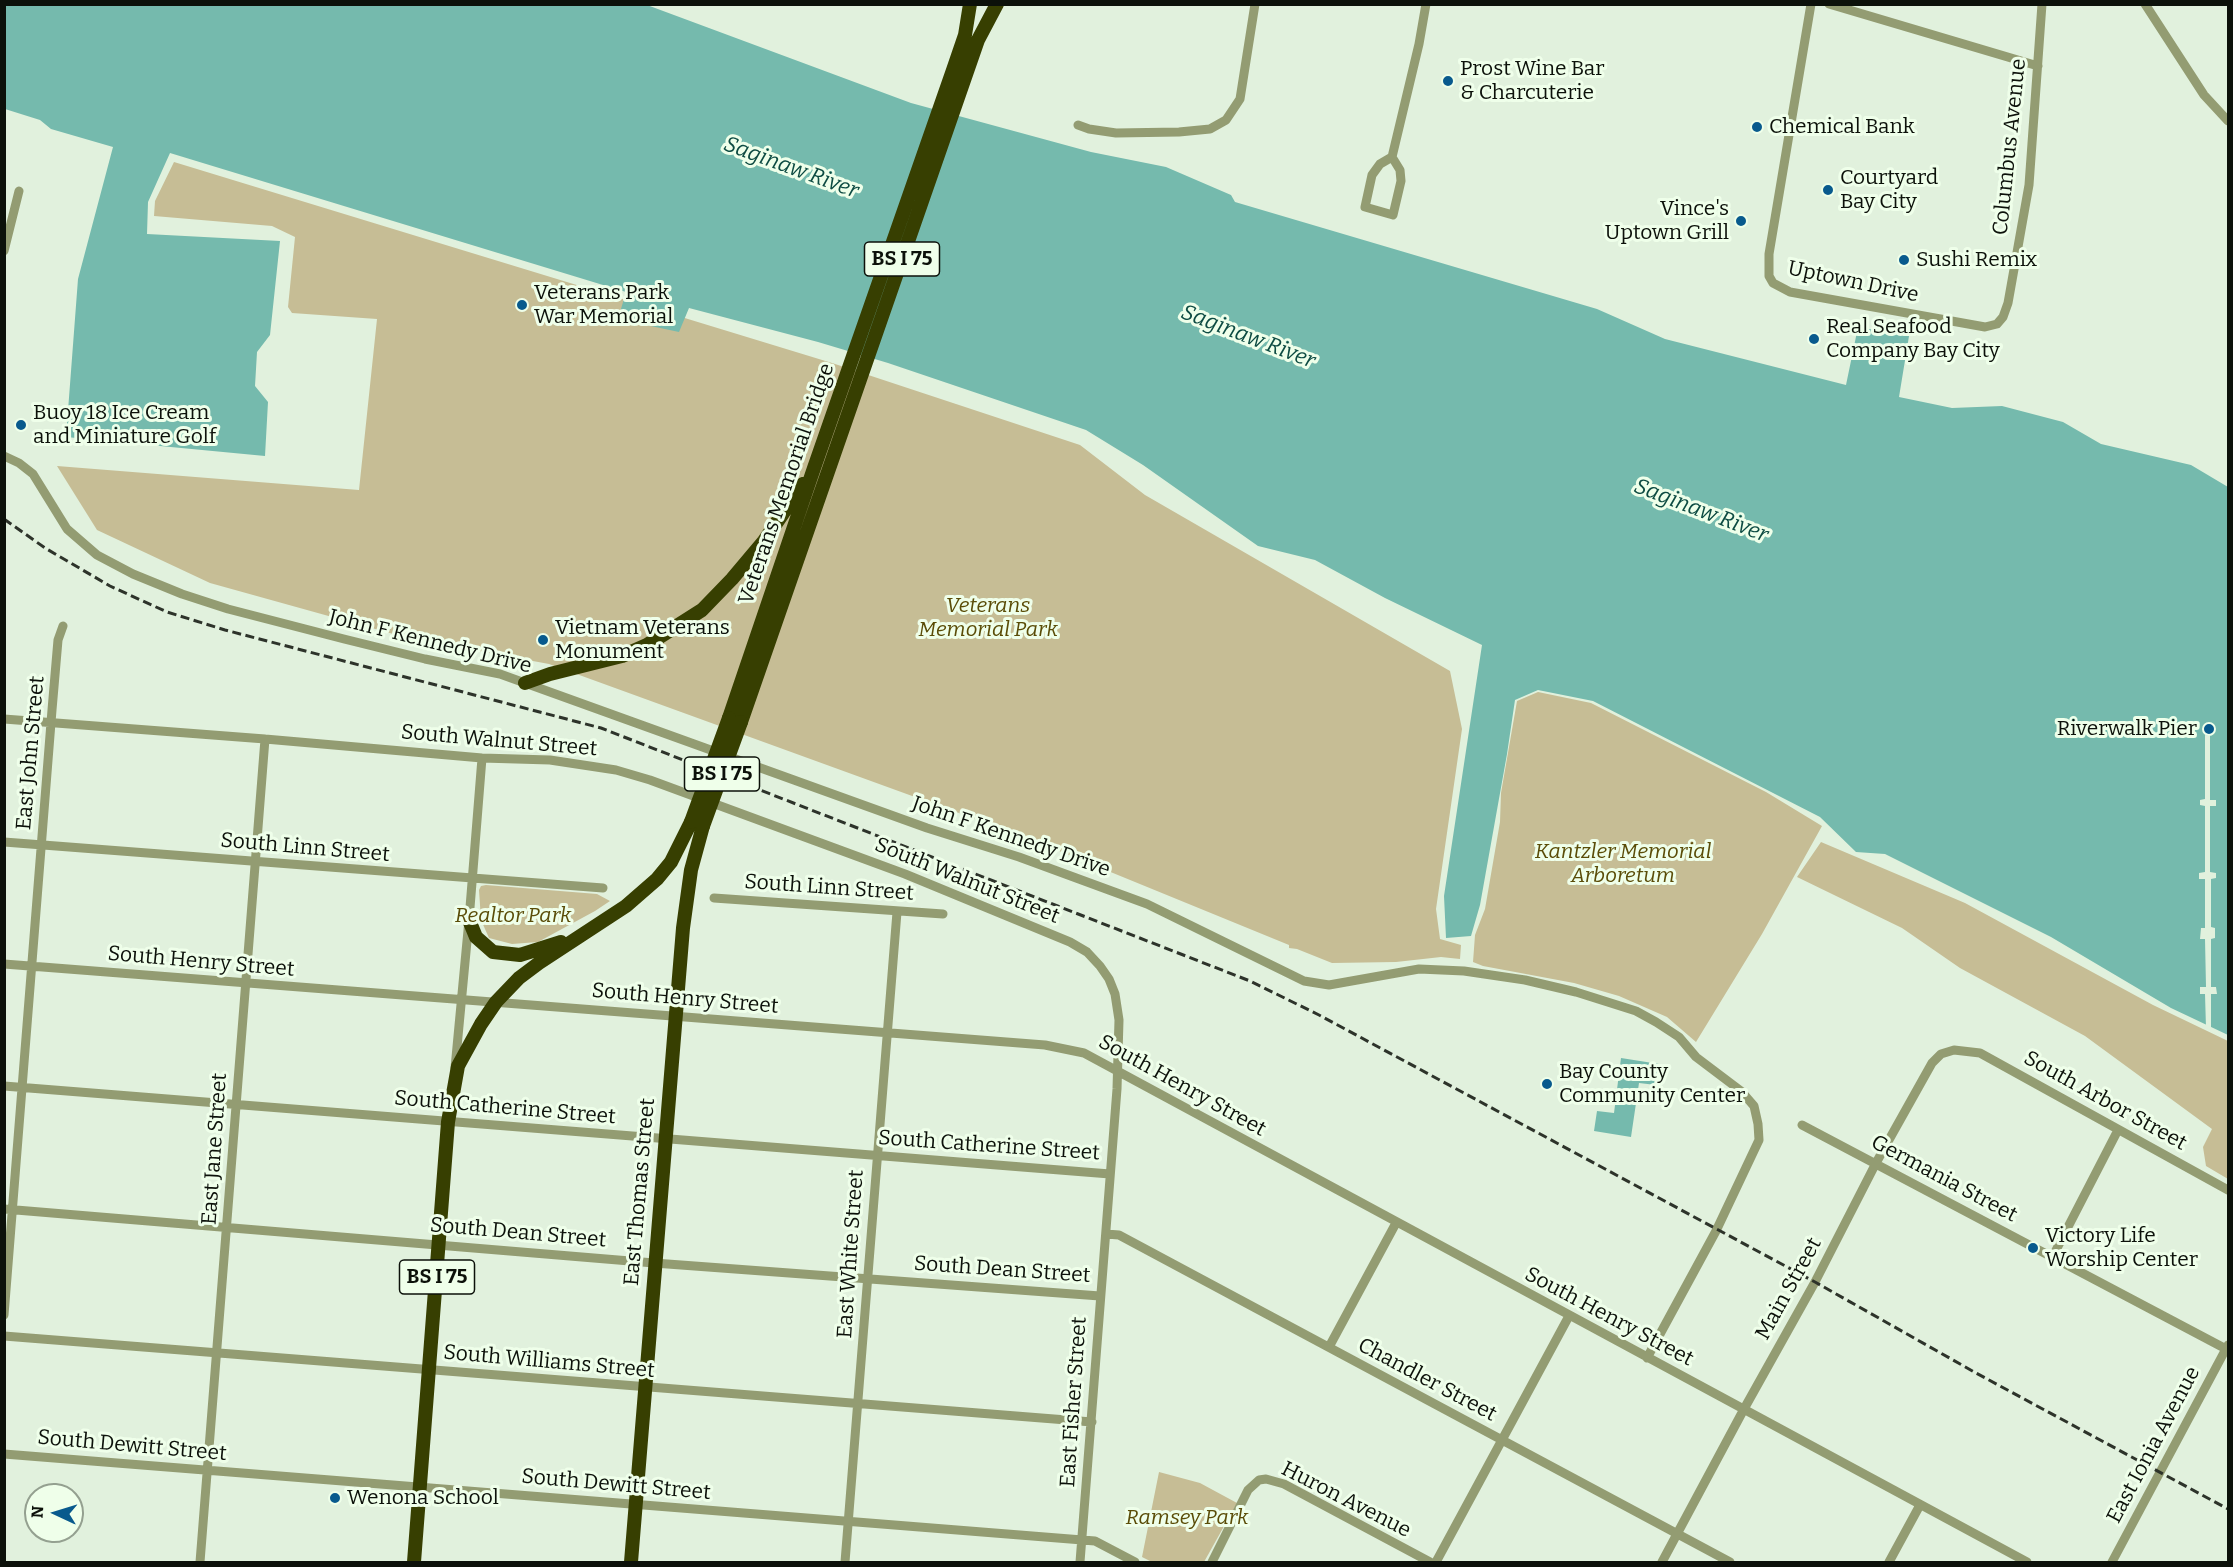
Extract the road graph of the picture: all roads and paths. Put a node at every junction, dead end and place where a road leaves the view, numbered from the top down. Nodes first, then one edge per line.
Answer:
1 (970, 4) edge
2 (997, 4) edge
3 (1255, 4) edge
4 (1426, 4) edge
5 (1811, 4) edge
6 (1829, 4) edge
7 (2042, 4) edge
8 (2145, 4) edge
9 (2038, 66) junction
10 (960, 72) junction
11 (2229, 121) edge
12 (1078, 125) dead end
13 (1392, 157) junction
14 (18, 191) dead end
15 (4, 251) edge
16 (1997, 324) joint
17 (831, 442) junction
18 (4, 456) edge
19 (814, 468) junction
20 (63, 626) dead end
21 (525, 683) junction
22 (4, 718) edge
23 (735, 720) junction
24 (51, 722) junction
25 (265, 739) junction
26 (482, 758) junction
27 (697, 824) junction
28 (4, 842) edge
29 (41, 845) junction
30 (256, 862) junction
31 (471, 879) junction
32 (603, 888) dead end
33 (714, 898) dead end
34 (897, 912) junction
35 (943, 914) dead end
36 (469, 920) junction
37 (580, 936) junction
38 (4, 964) edge
39 (32, 966) junction
40 (246, 984) junction
41 (1115, 994) joint
42 (460, 1000) junction
43 (496, 1002) junction
44 (675, 1016) junction
45 (888, 1034) junction
46 (1962, 1050) joint
47 (1118, 1072) junction
48 (453, 1085) junction
49 (4, 1086) edge
50 (24, 1088) junction
51 (236, 1105) junction
52 (448, 1122) junction
53 (1802, 1125) dead end
54 (2118, 1130) junction
55 (665, 1140) junction
56 (877, 1155) junction
57 (1876, 1163) junction
58 (1110, 1174) junction
59 (2229, 1190) edge
60 (9, 1209) edge
61 (1396, 1223) junction
62 (226, 1227) junction
63 (1106, 1234) junction
64 (439, 1244) junction
65 (2053, 1256) junction
66 (654, 1263) junction
67 (867, 1278) junction
68 (1100, 1296) junction
69 (4, 1315) edge
70 (1569, 1316) junction
71 (4, 1336) edge
72 (1329, 1347) junction
73 (2228, 1348) edge
74 (217, 1354) junction
75 (1647, 1358) junction
76 (430, 1371) junction
77 (644, 1388) junction
78 (857, 1404) junction
79 (1744, 1409) junction
80 (1092, 1422) junction
81 (1502, 1440) junction
82 (4, 1454) edge
83 (207, 1470) junction
84 (420, 1488) junction
85 (635, 1504) junction
86 (1920, 1505) junction
87 (849, 1522) junction
88 (1677, 1534) junction
89 (1082, 1540) junction
90 (200, 1563) edge
91 (414, 1563) edge
92 (631, 1563) edge
93 (845, 1563) edge
94 (1080, 1563) edge
95 (1135, 1563) edge
96 (1212, 1563) edge
97 (1430, 1563) edge
98 (1436, 1563) edge
99 (1662, 1563) edge
100 (1730, 1563) edge
101 (1889, 1563) edge
102 (2026, 1563) edge
103 (2112, 1563) edge

1 - 10 highway, Veterans Memorial Bridge / BS I 75
2 - 10 highway, Veterans Memorial Bridge / BS I 75
3 - 12 street
4 - 13 street
5 - 16 street, Uptown Drive
6 - 9 street
7 - 9 street, Columbus Avenue
8 - 11 street
9 - 16 street, Columbus Avenue
10 - 17 highway, Veterans Memorial Bridge / BS I 75
13 - 13 street
14 - 15 street
17 - 19 highway, Veterans Memorial Bridge / BS I 75
17 - 23 highway, Veterans Memorial Bridge / BS I 75
18 - 21 street, John F Kennedy Drive
19 - 21 highway
19 - 23 highway, Veterans Memorial Bridge / BS I 75
20 - 24 street, East John Street
21 - 75 street, John F Kennedy Drive
22 - 24 street, South Walnut Street
23 - 27 highway, Veterans Memorial Bridge / BS I 75, bridge
24 - 25 street, South Walnut Street
24 - 29 street, East John Street
25 - 26 street, South Walnut Street
25 - 30 street, East Jane Street
26 - 31 street
26 - 41 street, South Walnut Street
27 - 37 highway, Veterans Memorial Bridge / BS I 75
27 - 44 highway, East Thomas Street / BS I 75
28 - 29 street, South Linn Street
29 - 30 street, South Linn Street
29 - 39 street, East John Street
30 - 31 street, South Linn Street
30 - 40 street, East Jane Street
31 - 32 street, South Linn Street
31 - 36 street
33 - 34 street, South Linn Street
34 - 35 street, South Linn Street
34 - 45 street, East White Street
36 - 37 highway
36 - 42 street
37 - 43 highway, Veterans Memorial Bridge / BS I 75
38 - 39 street, South Henry Street
39 - 40 street, South Henry Street
39 - 50 street, East John Street
40 - 42 street, South Henry Street
40 - 51 street, East Jane Street
41 - 47 street, East Fisher Street
42 - 43 street, South Henry Street
42 - 48 street
43 - 44 street, South Henry Street
43 - 48 highway, BS I 75
44 - 45 street, South Henry Street
44 - 55 highway, East Thomas Street / BS I 75
45 - 47 street, South Henry Street
45 - 56 street, East White Street
46 - 54 street, South Arbor Street
46 - 57 street, Main Street
47 - 58 street, East Fisher Street
47 - 61 street, South Henry Street
48 - 52 highway, BS I 75
49 - 50 street, South Catherine Street
50 - 51 street, South Catherine Street
50 - 60 street, East John Street
51 - 52 street, South Catherine Street
51 - 62 street, East Jane Street
52 - 55 street, South Catherine Street
52 - 64 highway, BS I 75
53 - 57 street, Germania Street
54 - 59 street, South Arbor Street
54 - 65 street
55 - 56 street, South Catherine Street
55 - 66 highway, East Thomas Street / BS I 75
56 - 58 street, South Catherine Street
56 - 67 street, East White Street
57 - 65 street, Germania Street
57 - 79 street, Main Street
58 - 63 street, East Fisher Street
60 - 62 street, South Dean Street
60 - 69 street, East John Street
61 - 70 street, South Henry Street
61 - 72 street
62 - 64 street, South Dean Street
62 - 74 street, East Jane Street
63 - 68 street, East Fisher Street
63 - 72 street, Chandler Street
64 - 66 street, South Dean Street
64 - 76 highway, BS I 75
65 - 73 street, Germania Street
66 - 67 street, South Dean Street
66 - 77 highway, East Thomas Street / BS I 75
67 - 68 street, South Dean Street
67 - 78 street, East White Street
68 - 80 street, East Fisher Street
70 - 75 street, South Henry Street
70 - 81 street
71 - 74 street, South Williams Street
72 - 81 street, Chandler Street
73 - 103 street, East Ionia Avenue
74 - 76 street, South Williams Street
74 - 83 street, East Jane Street
75 - 79 street, South Henry Street
76 - 77 street, South Williams Street
76 - 84 highway, BS I 75
77 - 78 street, South Williams Street
77 - 85 highway, East Thomas Street / BS I 75
78 - 80 street, South Williams Street
78 - 87 street, East White Street
79 - 86 street, South Henry Street
79 - 88 street, Main Street
80 - 89 street, East Fisher Street
81 - 88 street, Chandler Street
81 - 98 street
82 - 83 street, South Dewitt Street
83 - 84 street, South Dewitt Street
83 - 90 street, East Jane Street
84 - 85 street, South Dewitt Street
84 - 91 highway, BS I 75
85 - 87 street, South Dewitt Street
85 - 92 highway, East Thomas Street / BS I 75
86 - 101 street
86 - 102 street, South Henry Street
87 - 89 street, South Dewitt Street
87 - 93 street, East White Street
88 - 99 street, Main Street
88 - 100 street, Chandler Street
89 - 94 street, East Fisher Street
89 - 95 street, South Dewitt Street
96 - 97 street, Huron Avenue

